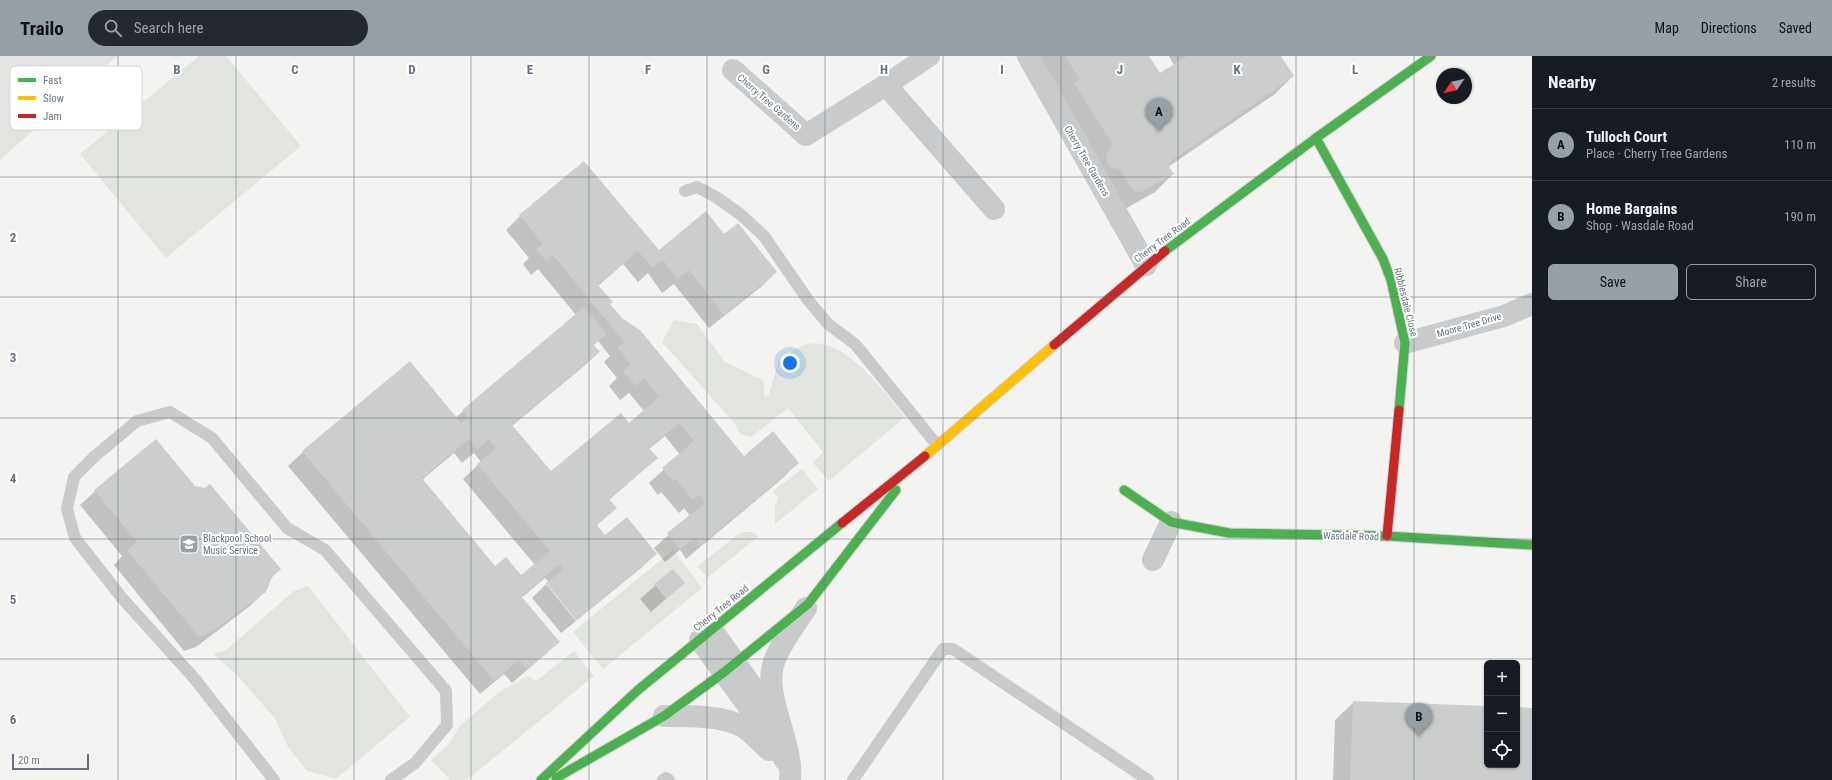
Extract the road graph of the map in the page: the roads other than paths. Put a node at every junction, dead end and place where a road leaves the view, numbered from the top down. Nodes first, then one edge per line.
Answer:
1 (929, 56) edge
2 (1028, 56) edge
3 (1431, 56) edge
4 (733, 70) dead end
5 (886, 85) junction
6 (1316, 138) junction
7 (685, 191) dead end
8 (994, 209) dead end
9 (1146, 265) junction
10 (1532, 304) edge
11 (1405, 343) junction
12 (937, 445) junction
13 (920, 459) junction
14 (1124, 490) dead end
15 (1171, 522) junction
16 (1387, 536) junction
17 (1532, 545) edge
18 (1153, 560) dead end
19 (808, 604) junction
20 (706, 635) junction
21 (729, 668) junction
22 (664, 716) junction
23 (784, 734) junction
24 (790, 774) edge
25 (274, 780) edge
26 (391, 780) edge
27 (541, 780) edge
28 (552, 780) edge
29 (663, 780) edge
30 (669, 780) edge
31 (853, 780) edge
32 (1148, 780) edge

1 - 5 street, Cherry Tree Gardens
2 - 9 street, Cherry Tree Gardens
3 - 6 street, Cherry Tree Road
4 - 5 street, Cherry Tree Gardens
5 - 8 street
6 - 9 street, Cherry Tree Road
6 - 11 street, Ribblesdale Close
7 - 12 lane
9 - 12 street, Cherry Tree Road
10 - 11 street, Moore Tree Drive
11 - 16 street, Ribblesdale Close
12 - 13 street, Cherry Tree Road
13 - 19 street, Cherry Tree Road
13 - 20 street, Cherry Tree Road
14 - 15 street, Wasdale Road
15 - 16 street, Wasdale Road
15 - 18 street
16 - 17 street, Wasdale Road
19 - 21 street, Cherry Tree Road
19 - 23 street
20 - 21 street
20 - 27 street, Cherry Tree Road
21 - 22 street, Cherry Tree Road
21 - 23 street
21 - 24 street
22 - 24 street
22 - 28 street, Cherry Tree Road
23 - 24 street
25 - 26 lane
29 - 30 lane
31 - 32 lane

